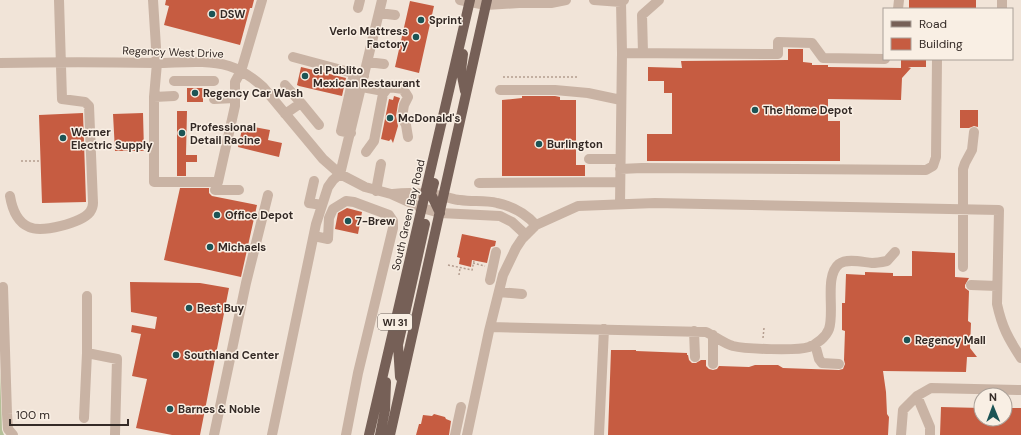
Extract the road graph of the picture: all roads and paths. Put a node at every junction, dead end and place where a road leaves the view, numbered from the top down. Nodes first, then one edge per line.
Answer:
1 (60, 0) edge
2 (153, 0) edge
3 (262, 0) edge
4 (382, 0) edge
5 (566, 0) edge
6 (594, 0) edge
7 (659, 0) edge
8 (469, 1) edge
9 (622, 1) edge
10 (486, 2) edge
11 (379, 13) junction
12 (395, 15) dead end
13 (622, 53) junction
14 (643, 53) junction
15 (293, 57) dead end
16 (883, 59) edge
17 (937, 60) edge
18 (0, 62) edge
19 (60, 62) junction
20 (157, 63) junction
21 (241, 71) junction
22 (354, 74) junction
23 (364, 76) junction
24 (503, 77) dead end
25 (577, 77) dead end
26 (174, 81) dead end
27 (214, 81) dead end
28 (285, 85) dead end
29 (362, 87) junction
30 (378, 90) dead end
31 (500, 90) dead end
32 (466, 95) junction
33 (174, 96) dead end
34 (154, 97) junction
35 (235, 98) junction
36 (214, 99) dead end
37 (621, 100) junction
38 (301, 103) junction
39 (340, 107) dead end
40 (285, 114) junction
41 (319, 125) dead end
42 (342, 131) junction
43 (974, 132) dead end
44 (408, 137) dead end
45 (366, 152) dead end
46 (589, 159) dead end
47 (21, 161) dead end
48 (41, 161) dead end
49 (381, 164) dead end
50 (620, 164) junction
51 (340, 174) junction
52 (314, 181) dead end
53 (620, 182) junction
54 (479, 183) dead end
55 (215, 190) dead end
56 (239, 190) dead end
57 (376, 190) junction
58 (391, 194) junction
59 (428, 194) junction
60 (268, 195) dead end
61 (10, 196) dead end
62 (443, 196) junction
63 (620, 204) junction
64 (322, 206) junction
65 (424, 209) junction
66 (963, 209) junction
67 (440, 213) junction
68 (536, 225) junction
69 (526, 235) junction
70 (314, 236) junction
71 (496, 252) dead end
72 (895, 252) dead end
73 (448, 265) dead end
74 (489, 267) dead end
75 (963, 267) dead end
76 (460, 268) junction
77 (459, 275) dead end
78 (490, 280) dead end
79 (970, 285) dead end
80 (997, 286) junction
81 (3, 287) dead end
82 (499, 292) junction
83 (522, 294) dead end
84 (87, 296) dead end
85 (490, 327) junction
86 (764, 328) dead end
87 (604, 329) junction
88 (694, 331) junction
89 (713, 335) junction
90 (763, 338) dead end
91 (815, 344) junction
92 (87, 353) junction
93 (695, 356) dead end
94 (1021, 358) edge
95 (387, 360) junction
96 (713, 364) dead end
97 (839, 364) dead end
98 (400, 389) junction
99 (1021, 390) edge
100 (917, 396) junction
101 (461, 407) dead end
102 (84, 418) dead end
103 (13, 435) edge
104 (115, 435) edge
105 (214, 435) edge
106 (272, 435) edge
107 (346, 435) edge
108 (369, 435) edge
109 (380, 435) edge
110 (390, 435) edge
111 (455, 435) edge
112 (467, 435) edge
113 (599, 435) edge
114 (901, 435) edge
115 (930, 435) edge

1 - 19 street
2 - 20 street
3 - 21 street
4 - 11 street
5 - 10 street
6 - 9 street
7 - 14 street
8 - 10 street
8 - 32 main road
8 - 59 main road
9 - 13 street
10 - 32 main road, WI 31
11 - 12 street
11 - 23 street
13 - 14 street
13 - 37 street
14 - 16 street
15 - 22 street
17 - 50 street
18 - 19 street, Regency West Drive
19 - 20 street, Regency West Drive
19 - 61 street
20 - 21 street, Regency West Drive
20 - 34 street
21 - 35 street
21 - 40 street, Regency West Drive
22 - 23 street
22 - 42 street
23 - 29 street
24 - 25 path
26 - 27 street
28 - 38 street
29 - 30 street
29 - 42 street
31 - 37 street
32 - 62 main road, WI 31
33 - 34 street
34 - 35 street
35 - 36 street
37 - 50 street
38 - 40 street
38 - 41 street
39 - 42 street
40 - 51 street, Regency West Drive
42 - 51 street
43 - 66 street
44 - 45 street
46 - 50 street
47 - 48 path
49 - 57 street
50 - 53 street
51 - 57 street, Regency West Drive
51 - 64 street
52 - 64 street
53 - 54 street
53 - 63 street
55 - 56 street
57 - 58 street, Regency West Drive
58 - 59 street, Regency West Drive
58 - 65 street, Regency West Drive
59 - 62 street, Regency West Drive
59 - 65 main road
59 - 67 main road
60 - 105 street
62 - 67 main road, WI 31
62 - 68 street, Regency West Drive
63 - 66 street
63 - 68 street
64 - 70 street
65 - 67 street, Regency West Drive
65 - 95 main road, South Green Bay Road / WI 31
65 - 98 main road
66 - 75 street
66 - 80 street
67 - 69 street, Regency West Drive
67 - 98 main road, WI 31
68 - 69 street
69 - 82 street
70 - 106 street
70 - 107 street
71 - 78 street
72 - 91 street
73 - 76 path
74 - 76 path
76 - 77 path
79 - 80 street
80 - 94 street
81 - 103 street
82 - 83 street
82 - 85 street
84 - 92 street
85 - 87 street
85 - 112 street
86 - 90 path
87 - 88 street
87 - 113 street
88 - 89 street
88 - 93 street
89 - 91 street
89 - 96 street
91 - 97 street
92 - 102 street
92 - 104 street
95 - 108 main road, South Green Bay Road / WI 31
95 - 109 main road
98 - 110 main road, WI 31
99 - 100 street
100 - 114 street
100 - 115 street
101 - 111 street

